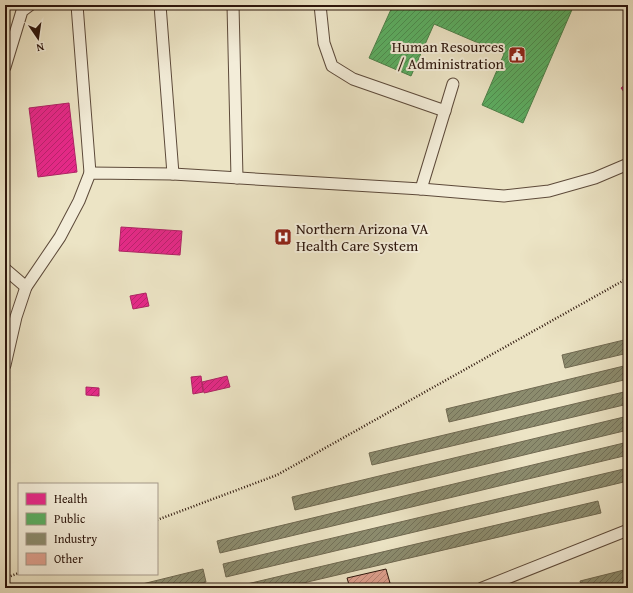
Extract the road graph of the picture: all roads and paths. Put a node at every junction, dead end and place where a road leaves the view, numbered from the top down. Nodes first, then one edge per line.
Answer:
1 (76, 5) edge
2 (160, 5) edge
3 (233, 5) edge
4 (320, 5) edge
5 (22, 7) edge
6 (5, 67) edge
7 (453, 84) dead end
8 (445, 111) junction
9 (628, 164) edge
10 (90, 173) junction
11 (173, 174) junction
12 (237, 178) junction
13 (422, 189) junction
14 (5, 269) edge
15 (628, 278) edge
16 (26, 287) junction
17 (5, 366) edge
18 (158, 520) edge
19 (628, 530) edge
20 (18, 573) edge
21 (5, 578) edge
22 (482, 588) edge

1 - 10 lane
2 - 11 lane
3 - 12 lane
4 - 8 lane
5 - 6 lane
7 - 8 lane
8 - 13 lane
9 - 13 lane
10 - 11 lane
10 - 16 lane
11 - 12 lane
12 - 13 lane
14 - 16 lane
15 - 18 path
16 - 17 lane
19 - 22 lane
20 - 21 path

